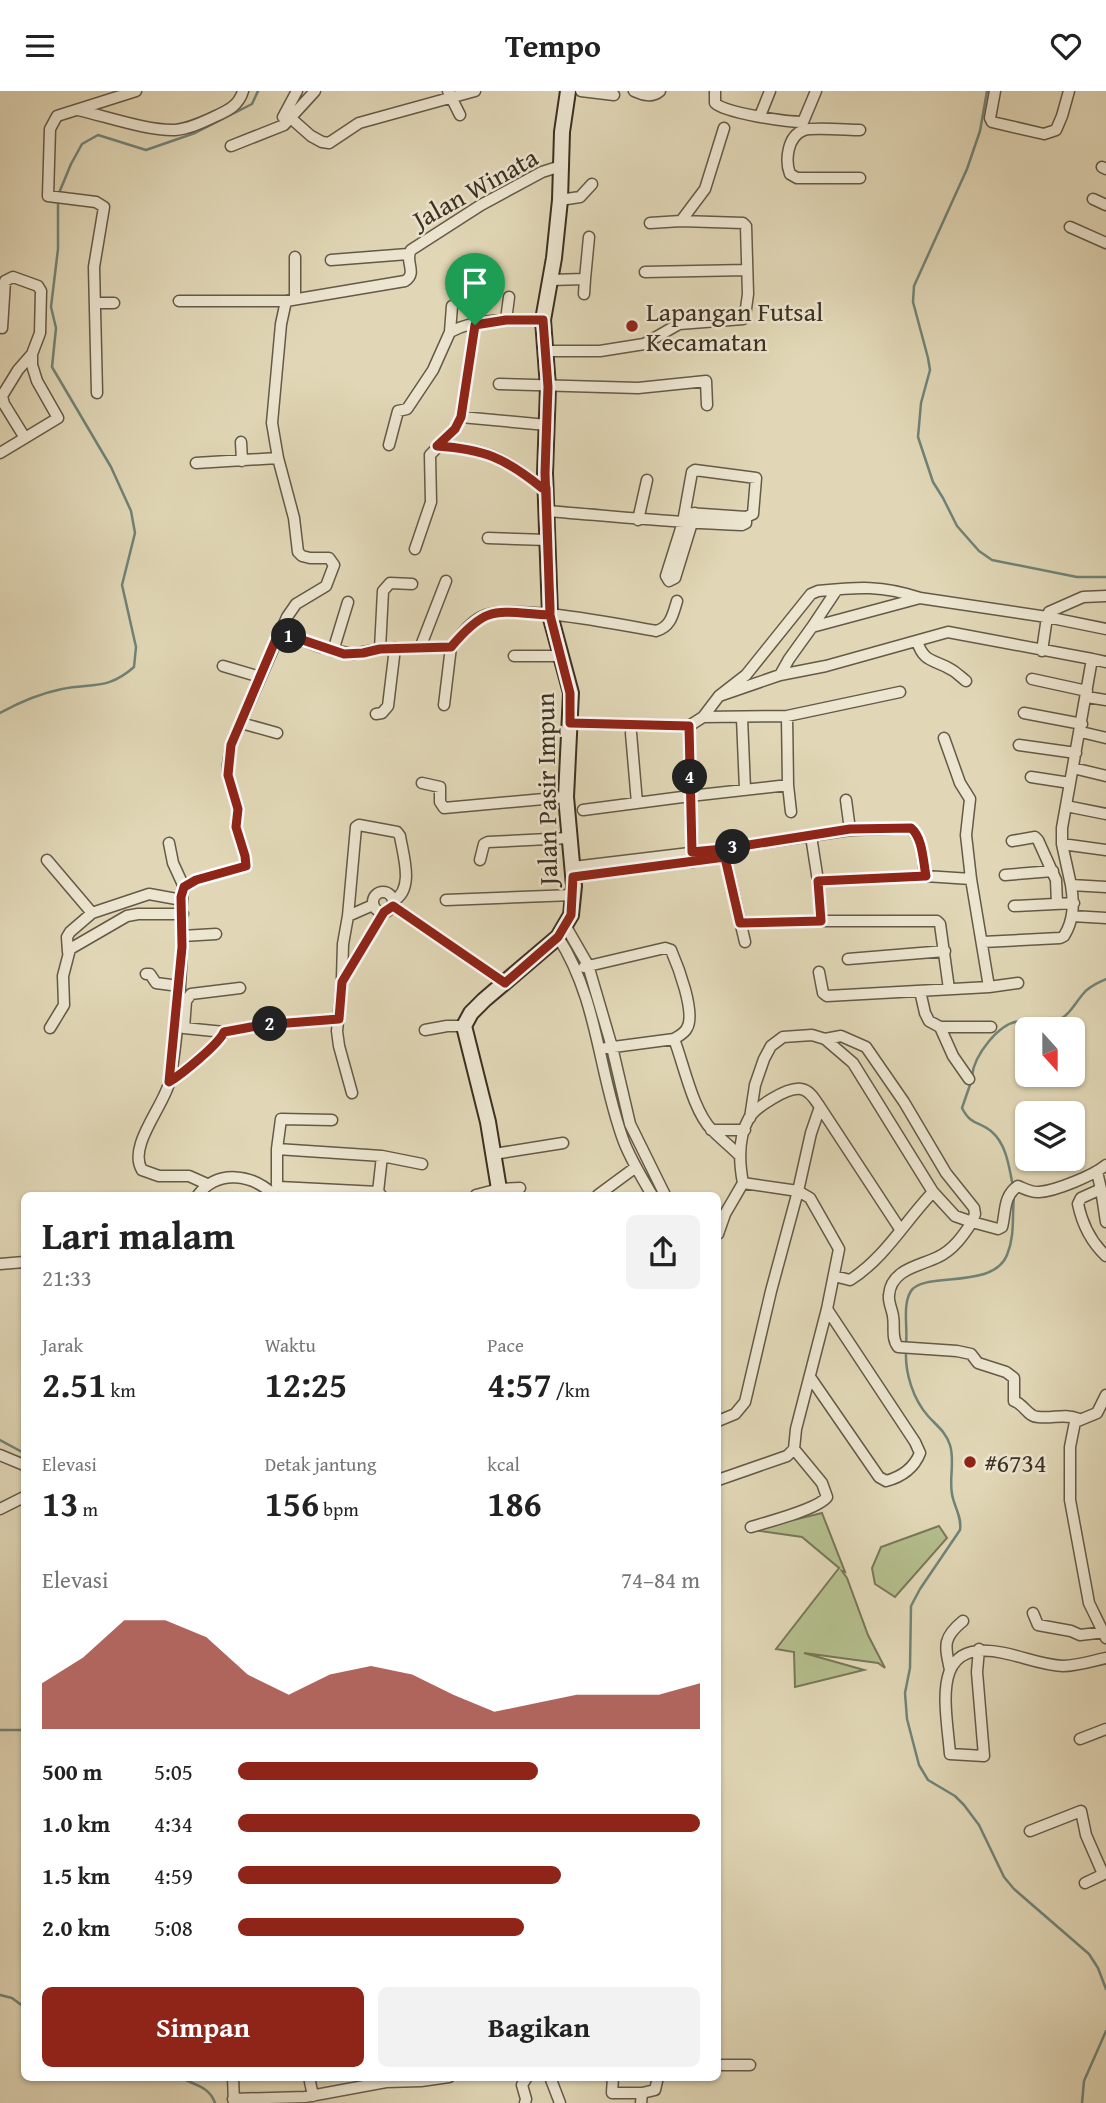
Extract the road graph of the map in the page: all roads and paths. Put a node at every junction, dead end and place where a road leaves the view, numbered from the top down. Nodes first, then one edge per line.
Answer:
1 (136, 91) edge
2 (243, 91) edge
3 (298, 91) edge
4 (315, 91) edge
5 (475, 91) edge
6 (568, 91) edge
7 (581, 91) edge
8 (634, 91) edge
9 (660, 91) edge
10 (715, 91) edge
11 (770, 91) edge
12 (817, 91) edge
13 (995, 91) edge
14 (1066, 92) edge
15 (461, 93) edge
16 (449, 95) edge
17 (614, 95) dead end
18 (77, 110) junction
19 (287, 116) junction
20 (760, 116) junction
21 (804, 125) junction
22 (724, 128) dead end
23 (860, 130) dead end
24 (230, 146) dead end
25 (561, 166) junction
26 (860, 178) dead end
27 (592, 184) dead end
28 (1093, 199) dead end
29 (560, 200) junction
30 (1106, 205) edge
31 (681, 221) junction
32 (650, 223) dead end
33 (1070, 227) dead end
34 (589, 237) dead end
35 (1106, 243) edge
36 (408, 254) junction
37 (295, 257) dead end
38 (331, 260) dead end
39 (747, 270) junction
40 (645, 272) dead end
41 (585, 279) junction
42 (550, 280) junction
43 (584, 294) dead end
44 (509, 297) dead end
45 (291, 300) junction
46 (179, 301) dead end
47 (95, 303) junction
48 (114, 303) dead end
49 (452, 306) dead end
50 (506, 320) junction
51 (543, 320) junction
52 (475, 325) junction
53 (2, 328) dead end
54 (450, 332) junction
55 (546, 351) junction
56 (32, 354) junction
57 (499, 384) dead end
58 (548, 387) junction
59 (97, 393) dead end
60 (707, 405) dead end
61 (461, 417) junction
62 (547, 425) junction
63 (25, 438) junction
64 (241, 442) dead end
65 (389, 445) dead end
66 (437, 446) junction
67 (0, 453) edge
68 (278, 458) junction
69 (243, 461) junction
70 (196, 463) dead end
71 (647, 480) dead end
72 (546, 488) junction
73 (547, 511) junction
74 (689, 518) junction
75 (638, 520) junction
76 (488, 538) dead end
77 (547, 540) junction
78 (415, 549) dead end
79 (446, 582) dead end
80 (412, 584) dead end
81 (836, 591) junction
82 (1106, 596) edge
83 (920, 598) junction
84 (677, 601) dead end
85 (348, 602) dead end
86 (550, 615) junction
87 (1047, 617) junction
88 (812, 627) junction
89 (1106, 629) edge
90 (279, 632) junction
91 (917, 641) junction
92 (451, 647) junction
93 (395, 648) junction
94 (420, 648) junction
95 (380, 649) junction
96 (333, 650) junction
97 (1042, 651) junction
98 (514, 656) dead end
99 (562, 656) junction
100 (1092, 659) junction
101 (1106, 662) edge
102 (223, 666) dead end
103 (780, 675) junction
104 (260, 677) junction
105 (1032, 680) dead end
106 (966, 681) dead end
107 (900, 692) dead end
108 (1087, 694) junction
109 (719, 695) junction
110 (1106, 700) edge
111 (444, 705) dead end
112 (1024, 713) dead end
113 (376, 714) dead end
114 (788, 716) junction
115 (703, 717) junction
116 (742, 717) junction
117 (241, 723) junction
118 (570, 723) junction
119 (689, 726) junction
120 (1081, 728) junction
121 (277, 733) dead end
122 (631, 733) dead end
123 (1106, 738) edge
124 (944, 739) dead end
125 (1019, 745) dead end
126 (1076, 753) junction
127 (1073, 768) junction
128 (1106, 776) edge
129 (1031, 777) dead end
130 (422, 783) dead end
131 (1070, 783) junction
132 (788, 785) junction
133 (745, 789) junction
134 (690, 796) junction
135 (566, 797) junction
136 (846, 800) dead end
137 (637, 803) junction
138 (1066, 806) junction
139 (583, 810) dead end
140 (791, 812) dead end
141 (1106, 814) edge
142 (850, 829) junction
143 (811, 836) junction
144 (569, 838) junction
145 (1012, 841) dead end
146 (169, 843) dead end
147 (1062, 844) junction
148 (1106, 850) edge
149 (724, 853) junction
150 (693, 857) junction
151 (47, 860) dead end
152 (480, 860) dead end
153 (1053, 871) junction
154 (573, 872) junction
155 (1005, 874) dead end
156 (926, 876) junction
157 (971, 879) junction
158 (818, 881) junction
159 (1071, 885) junction
160 (184, 887) junction
161 (1106, 887) edge
162 (573, 895) junction
163 (182, 900) junction
164 (446, 900) dead end
165 (1058, 904) junction
166 (1074, 904) junction
167 (373, 905) junction
168 (390, 906) junction
169 (1014, 906) dead end
170 (92, 913) junction
171 (183, 914) junction
172 (348, 916) junction
173 (1072, 916) junction
174 (1106, 918) edge
175 (821, 921) junction
176 (740, 923) junction
177 (561, 931) junction
178 (216, 934) dead end
179 (182, 936) junction
180 (983, 941) junction
181 (745, 942) dead end
182 (945, 951) junction
183 (68, 952) junction
184 (848, 959) dead end
185 (588, 965) junction
186 (577, 969) junction
187 (819, 972) dead end
188 (146, 974) dead end
189 (342, 982) junction
190 (505, 983) junction
191 (1018, 983) dead end
192 (179, 986) junction
193 (989, 987) junction
194 (240, 988) dead end
195 (948, 989) junction
196 (920, 991) junction
197 (339, 1019) junction
198 (464, 1026) junction
199 (940, 1027) junction
200 (991, 1027) dead end
201 (50, 1028) dead end
202 (425, 1030) dead end
203 (224, 1032) junction
204 (674, 1039) junction
205 (825, 1039) junction
206 (606, 1048) junction
207 (970, 1079) dead end
208 (169, 1082) junction
209 (352, 1093) dead end
210 (820, 1107) junction
211 (750, 1118) junction
212 (332, 1120) dead end
213 (711, 1130) junction
214 (745, 1130) junction
215 (563, 1143) dead end
216 (277, 1149) junction
217 (494, 1154) junction
218 (382, 1156) junction
219 (740, 1156) junction
220 (422, 1164) dead end
221 (1106, 1165) edge
222 (636, 1167) junction
223 (1097, 1172) junction
224 (743, 1183) junction
225 (206, 1184) junction
226 (520, 1188) dead end
227 (1101, 1189) junction
228 (798, 1191) junction
229 (200, 1192) edge
230 (270, 1192) edge
231 (351, 1192) edge
232 (380, 1192) edge
233 (499, 1192) edge
234 (602, 1192) edge
235 (650, 1192) edge
236 (664, 1192) edge
237 (933, 1192) junction
238 (1106, 1221) edge
239 (972, 1222) junction
240 (721, 1225) edge
241 (900, 1229) junction
242 (1106, 1256) edge
243 (21, 1262) edge
244 (0, 1264) edge
245 (834, 1276) junction
246 (827, 1309) junction
247 (810, 1377) junction
248 (1106, 1395) edge
249 (1079, 1419) junction
250 (721, 1420) edge
251 (794, 1449) junction
252 (0, 1455) edge
253 (21, 1464) edge
254 (721, 1479) edge
255 (21, 1498) edge
256 (0, 1509) edge
257 (751, 1527) dead end
258 (1033, 1613) dead end
259 (1101, 1617) edge
260 (963, 1621) dead end
261 (1106, 1634) edge
262 (979, 1649) junction
263 (947, 1650) junction
264 (960, 1656) junction
265 (1106, 1658) edge
266 (950, 1670) junction
267 (1106, 1729) edge
268 (1080, 1739) dead end
269 (1030, 1831) dead end
270 (1104, 1873) edge
271 (1084, 1883) dead end
272 (750, 2064) dead end
273 (721, 2065) edge
274 (233, 2081) edge
275 (309, 2081) edge
276 (403, 2081) edge
277 (524, 2081) edge
278 (552, 2081) edge
279 (657, 2081) edge
280 (612, 2098) edge
281 (642, 2098) edge
282 (308, 2099) edge
283 (233, 2101) edge
284 (524, 2103) edge
285 (560, 2103) edge

1 - 18 street
2 - 18 street
3 - 19 street
4 - 19 street
5 - 15 street
6 - 25 street, Jalan Pasir Impun
7 - 17 street
8 - 9 street
10 - 20 street
11 - 20 street
12 - 21 street
13 - 14 street
15 - 16 street
15 - 16 street
16 - 19 street
18 - 47 street
19 - 24 street
20 - 21 street
21 - 23 street
21 - 26 street
22 - 31 street
25 - 29 street, Jalan Pasir Impun
25 - 36 street, Jalan Winata
27 - 29 street
28 - 30 street
29 - 42 street, Jalan Pasir Impun
31 - 32 street
31 - 39 street
33 - 35 street
34 - 41 street
36 - 38 street
36 - 45 street, Jalan Winata
37 - 45 street
39 - 40 street
39 - 55 street
41 - 42 street
41 - 43 street
42 - 51 street, Jalan Pasir Impun
44 - 50 street
45 - 46 street
45 - 68 street
47 - 48 street
47 - 59 street
49 - 54 street
50 - 51 street
50 - 52 street
51 - 55 street, Jalan Pasir Impun
52 - 54 street
52 - 61 street
53 - 56 street
54 - 65 street
55 - 58 street, Jalan Pasir Impun
56 - 63 street
56 - 63 street
57 - 58 street
58 - 60 street
58 - 62 street, Jalan Pasir Impun
61 - 62 street
61 - 66 street
62 - 72 street, Jalan Pasir Impun
63 - 67 street
64 - 69 street
66 - 72 street
66 - 78 street
68 - 69 street
68 - 90 street
69 - 70 street
71 - 75 street
72 - 73 street, Jalan Pasir Impun
73 - 75 street
73 - 77 street, Jalan Pasir Impun
74 - 74 street
74 - 74 street
74 - 75 street
76 - 77 street
77 - 86 street, Jalan Pasir Impun
79 - 94 street
80 - 95 street
81 - 83 street
81 - 88 street
81 - 109 street
82 - 87 street
83 - 87 street
83 - 88 street
84 - 86 street
85 - 96 street
86 - 92 street
86 - 99 street, Jalan Pasir Impun
87 - 89 street
87 - 97 street
88 - 103 street
90 - 96 street
90 - 104 street
91 - 97 street
91 - 103 street
91 - 106 street
92 - 94 street
92 - 111 street
93 - 94 street
93 - 95 street
93 - 113 street
95 - 96 street
97 - 100 street
98 - 99 street
99 - 118 street, Jalan Pasir Impun
100 - 101 street
100 - 108 street
102 - 104 street
103 - 109 street
104 - 117 street
105 - 108 street
107 - 114 street
108 - 110 street
108 - 120 street
109 - 115 street
112 - 120 street
114 - 116 street
114 - 132 street
115 - 116 street
115 - 119 street
116 - 133 street
117 - 121 street
117 - 160 street
118 - 119 street
118 - 135 street, Jalan Pasir Impun
119 - 134 street
120 - 123 street
120 - 126 street
122 - 137 street
124 - 157 street
125 - 126 street
126 - 127 street
127 - 128 street
127 - 131 street
129 - 131 street
130 - 135 street
131 - 138 street
132 - 133 street
132 - 140 street
133 - 134 street
134 - 137 street
134 - 150 street
135 - 144 street, Jalan Pasir Impun
136 - 142 street
137 - 139 street
138 - 141 street
138 - 147 street
142 - 143 street
142 - 156 street
143 - 149 street
143 - 158 street
144 - 152 street
144 - 154 street, Jalan Pasir Impun
145 - 153 street
146 - 160 street
147 - 148 street
147 - 159 street
149 - 150 street
149 - 176 street
150 - 154 street
151 - 170 street
153 - 155 street
153 - 165 street
154 - 162 street, Jalan Pasir Impun
156 - 157 street
156 - 158 street
157 - 180 street
158 - 175 street
159 - 161 street
159 - 166 street
160 - 163 street
162 - 164 street
162 - 177 street, Jalan Pasir Impun
163 - 170 street
163 - 171 street
165 - 166 street
165 - 169 street
166 - 173 street
167 - 168 street
167 - 168 street
167 - 172 street
168 - 172 street
168 - 189 street
168 - 190 street
170 - 183 street
171 - 179 street
171 - 183 street
172 - 189 street
173 - 174 street
173 - 180 street
175 - 176 street
175 - 182 street
176 - 181 street
177 - 185 street
177 - 186 street
177 - 190 street
178 - 179 street
179 - 192 street
180 - 193 street
182 - 184 street
182 - 195 street
183 - 201 street
185 - 186 street
185 - 204 street
185 - 206 street
186 - 206 street
187 - 196 street
188 - 192 street
189 - 197 street
190 - 198 street
191 - 193 street
192 - 208 street
193 - 195 street
194 - 203 street
195 - 196 street
196 - 199 street
197 - 203 street
197 - 209 street
198 - 202 street
198 - 217 street
199 - 200 street
199 - 207 street
203 - 208 street
204 - 206 street
204 - 213 street
205 - 211 street
205 - 237 street
205 - 239 street
206 - 222 street
206 - 236 street
208 - 225 street
210 - 211 street
210 - 228 street
210 - 241 street
211 - 214 street
212 - 216 street
213 - 214 street
213 - 219 street
214 - 219 street
215 - 217 street
216 - 218 street
216 - 231 street
217 - 233 street
218 - 220 street
218 - 232 street
219 - 224 street
221 - 223 street
222 - 234 street
222 - 235 street
223 - 227 street
223 - 239 street
224 - 228 street
224 - 240 street
225 - 229 street
225 - 230 street
226 - 233 street
227 - 238 street
227 - 242 street
228 - 245 street
228 - 250 street
237 - 239 street
237 - 241 street
239 - 249 street
241 - 245 street
243 - 244 street
245 - 246 street
246 - 247 street
246 - 247 street
247 - 251 street
248 - 249 street
249 - 259 street
251 - 254 street
251 - 257 street
252 - 253 street
255 - 256 street
258 - 261 street
259 - 261 street
260 - 263 street
262 - 264 street
262 - 265 street
262 - 266 street
263 - 264 street
263 - 266 street
264 - 266 street
267 - 268 street
269 - 270 street
270 - 271 street
272 - 273 street
274 - 283 street
275 - 282 street
276 - 282 street
277 - 284 street
278 - 285 street
279 - 281 street
280 - 281 street
282 - 283 street

